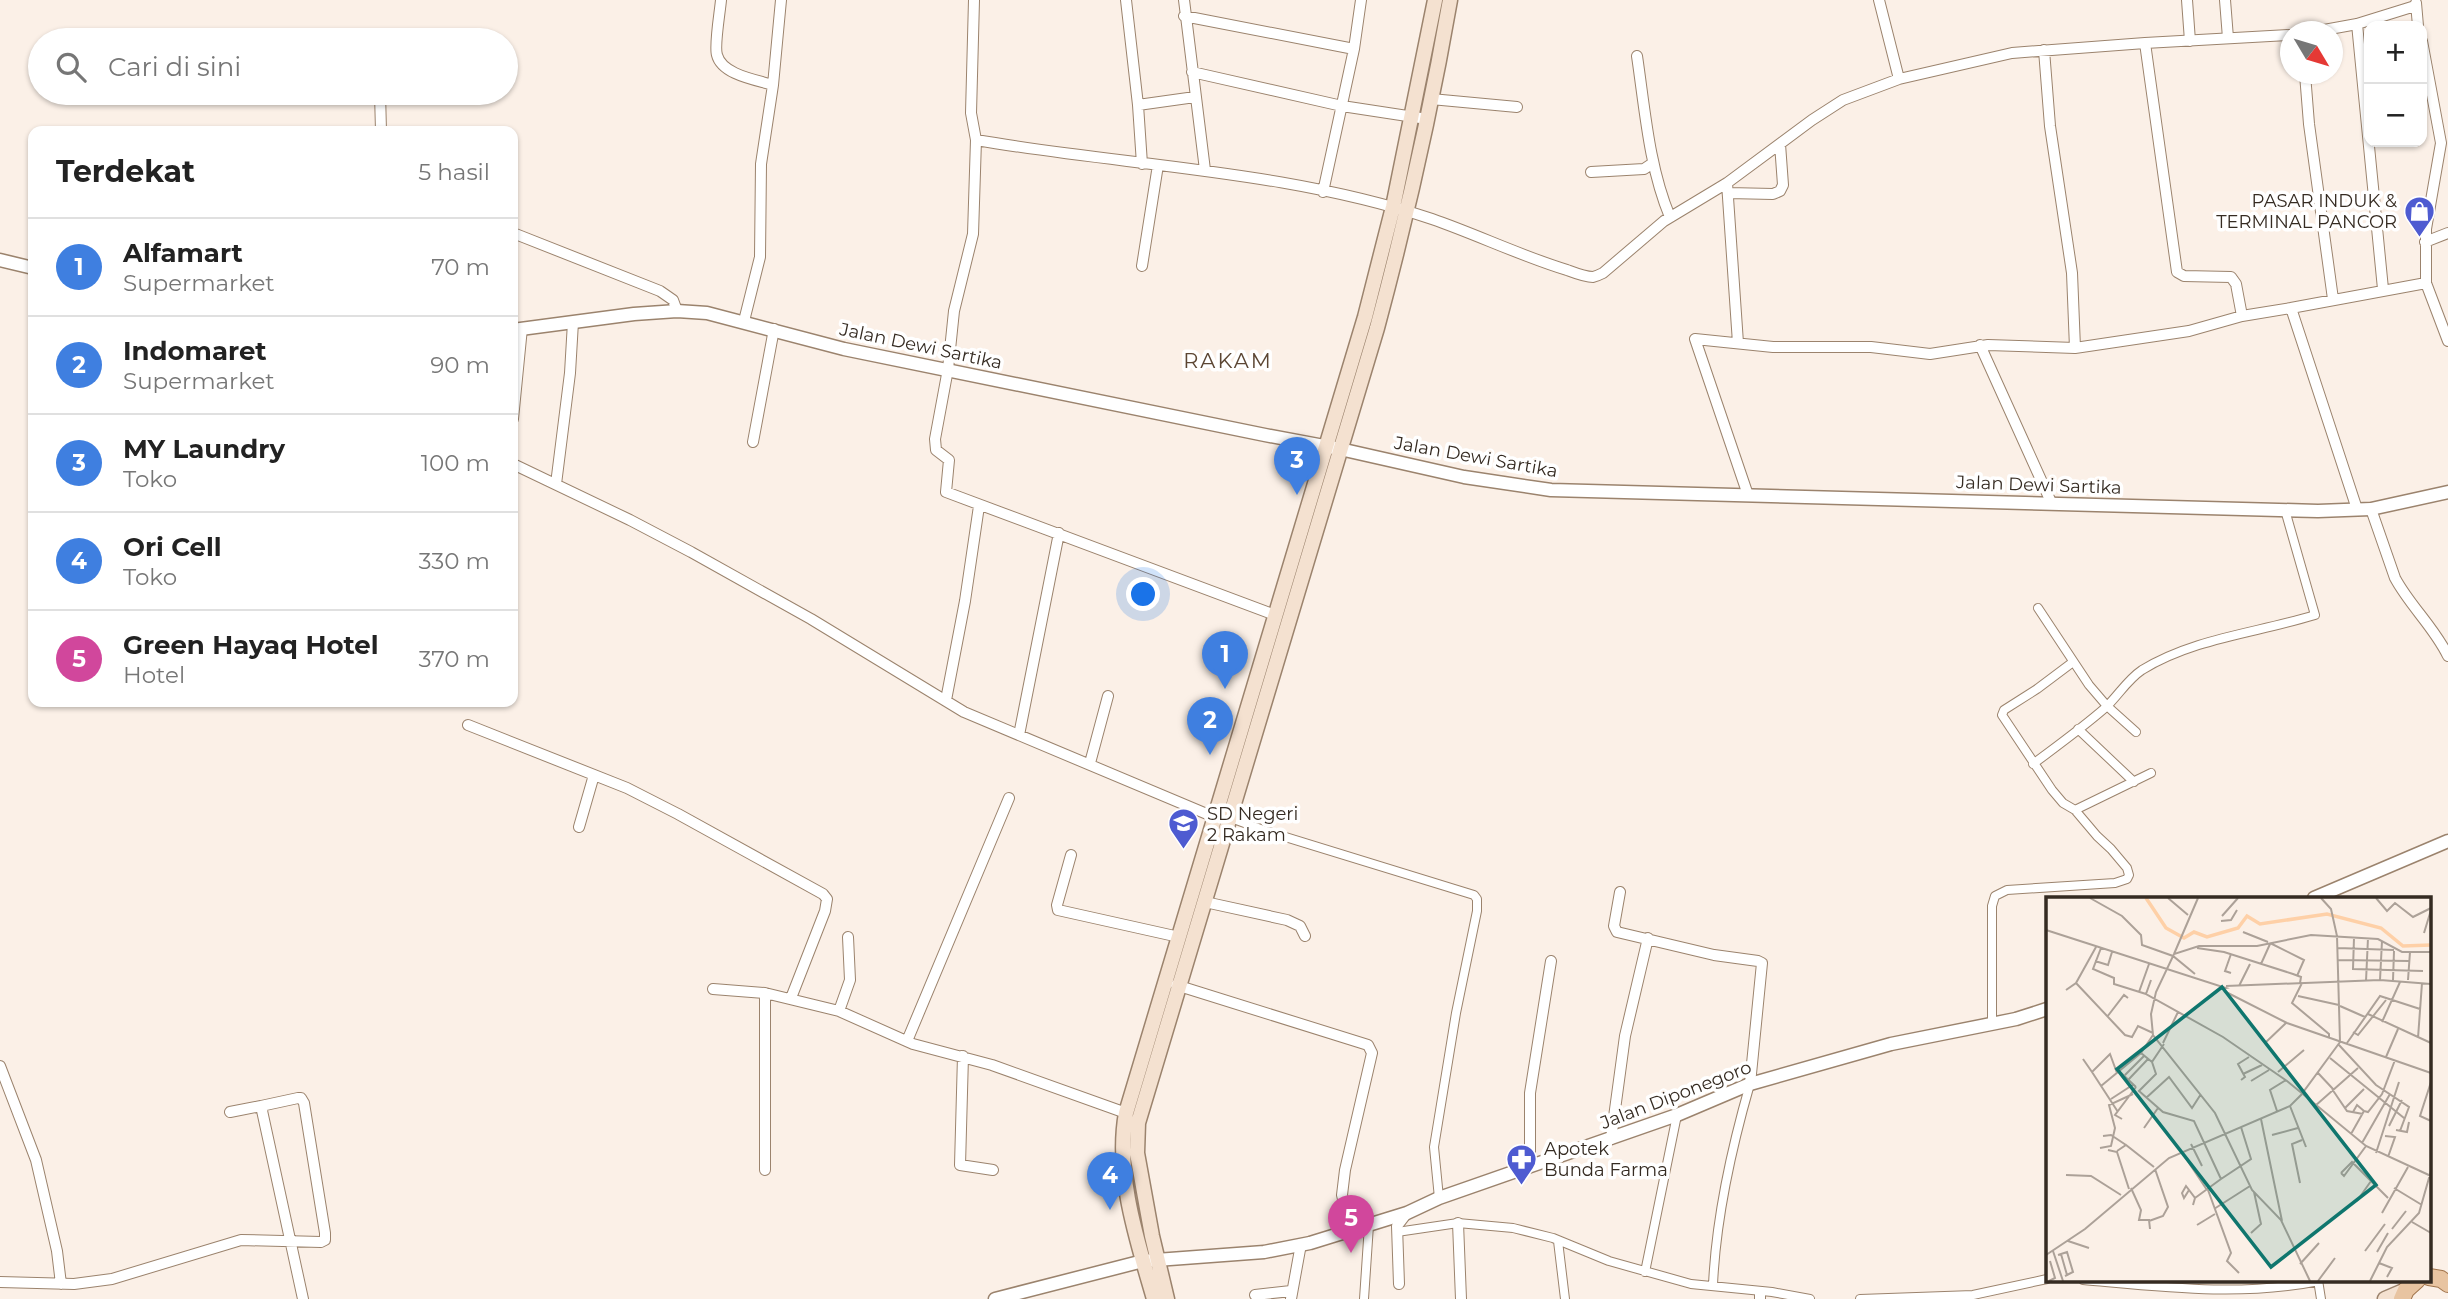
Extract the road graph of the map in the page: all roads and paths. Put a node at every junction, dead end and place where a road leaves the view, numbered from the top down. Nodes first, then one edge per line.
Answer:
1 (721, 0) edge
2 (781, 0) edge
3 (974, 0) edge
4 (1126, 0) edge
5 (1184, 0) edge
6 (1361, 0) edge
7 (1435, 0) edge
8 (1450, 0) edge
9 (1880, 0) edge
10 (2186, 0) edge
11 (2225, 0) edge
12 (2416, 3) edge
13 (1184, 16) junction
14 (2418, 21) edge
15 (2357, 24) junction
16 (2343, 27) edge
17 (2280, 36) edge
18 (2228, 38) junction
19 (2190, 41) junction
20 (2145, 43) junction
21 (1354, 49) junction
22 (2044, 50) junction
23 (1637, 56) dead end
24 (2427, 68) edge
25 (1192, 72) junction
26 (1899, 79) junction
27 (2306, 84) edge
28 (773, 85) junction
29 (1195, 97) junction
30 (1431, 99) junction
31 (1138, 104) junction
32 (380, 105) edge
33 (1342, 106) junction
34 (1517, 107) dead end
35 (1412, 116) junction
36 (1427, 119) junction
37 (381, 126) edge
38 (976, 140) junction
39 (1780, 144) junction
40 (1653, 163) junction
41 (1142, 164) junction
42 (1158, 165) junction
43 (1205, 170) junction
44 (1591, 172) dead end
45 (1728, 188) junction
46 (1323, 192) junction
47 (1399, 209) junction
48 (1670, 217) junction
49 (2448, 233) edge
50 (518, 235) edge
51 (2425, 242) junction
52 (0, 260) edge
53 (1142, 266) dead end
54 (28, 267) edge
55 (2426, 283) junction
56 (2383, 289) junction
57 (2333, 299) junction
58 (2291, 308) junction
59 (677, 311) junction
60 (2242, 316) junction
61 (744, 321) junction
62 (573, 322) junction
63 (518, 329) edge
64 (774, 329) junction
65 (2448, 341) edge
66 (1738, 343) junction
67 (1980, 345) junction
68 (2075, 348) junction
69 (948, 369) junction
70 (752, 442) dead end
71 (1333, 448) junction
72 (518, 466) edge
73 (556, 484) junction
74 (2448, 492) edge
75 (1748, 495) junction
76 (2051, 502) junction
77 (979, 506) junction
78 (2357, 509) junction
79 (2371, 509) junction
80 (2285, 510) junction
81 (1059, 533) junction
82 (2038, 608) dead end
83 (1275, 615) junction
84 (1277, 632) junction
85 (2448, 656) edge
86 (2073, 662) junction
87 (1108, 696) dead end
88 (946, 700) junction
89 (2106, 706) junction
90 (468, 725) dead end
91 (2078, 729) junction
92 (2136, 732) dead end
93 (1019, 735) junction
94 (1090, 764) junction
95 (2033, 764) junction
96 (2151, 773) dead end
97 (594, 775) junction
98 (2134, 782) junction
99 (1009, 798) dead end
100 (2075, 810) junction
101 (1214, 817) junction
102 (1231, 818) junction
103 (579, 827) dead end
104 (2448, 841) edge
105 (1071, 855) dead end
106 (1620, 892) dead end
107 (2316, 897) edge
108 (1205, 902) junction
109 (1305, 936) dead end
110 (848, 937) dead end
111 (1179, 937) junction
112 (1648, 938) junction
113 (1551, 961) dead end
114 (1172, 984) junction
115 (713, 989) dead end
116 (765, 993) junction
117 (791, 998) junction
118 (2046, 1009) edge
119 (839, 1010) junction
120 (1992, 1024) junction
121 (906, 1041) junction
122 (963, 1056) junction
123 (0, 1066) edge
124 (1749, 1084) junction
125 (261, 1106) junction
126 (230, 1112) dead end
127 (1126, 1112) junction
128 (1677, 1115) junction
129 (1611, 1139) junction
130 (1530, 1166) junction
131 (765, 1170) dead end
132 (993, 1170) dead end
133 (1439, 1198) junction
134 (1407, 1213) junction
135 (1458, 1223) junction
136 (1369, 1225) junction
137 (1350, 1230) junction
138 (1397, 1233) junction
139 (288, 1240) junction
140 (1558, 1241) junction
141 (1301, 1244) junction
142 (1150, 1261) junction
143 (1645, 1272) junction
144 (2046, 1279) edge
145 (0, 1282) edge
146 (2116, 1282) edge
147 (2306, 1282) edge
148 (61, 1284) junction
149 (1399, 1284) dead end
150 (1713, 1285) junction
151 (2408, 1289) edge
152 (1030, 1295) edge
153 (1291, 1295) edge
154 (1760, 1295) edge
155 (1255, 1296) dead end
156 (303, 1299) edge
157 (995, 1299) edge
158 (1154, 1299) edge
159 (1167, 1299) edge
160 (1364, 1299) edge
161 (1461, 1299) edge
162 (1565, 1299) edge
163 (1810, 1299) edge
164 (1860, 1299) edge
165 (2385, 1299) edge

1 - 28 street
2 - 28 street
3 - 38 street
4 - 31 street
5 - 13 street
6 - 21 street
7 - 35 main road
8 - 30 main road
9 - 26 street
10 - 19 street
11 - 18 street
12 - 14 street
12 - 15 street
13 - 21 street
13 - 25 street
15 - 16 street
15 - 56 street
17 - 18 street
18 - 19 street
19 - 20 street
20 - 22 street
20 - 60 street
21 - 33 street
22 - 26 street
22 - 68 street
23 - 40 street
24 - 51 street
25 - 29 street
25 - 33 street
26 - 39 street
27 - 57 street
28 - 61 street
29 - 31 street
29 - 43 street
30 - 34 street
30 - 36 main road
31 - 41 street
32 - 37 street
33 - 35 street
33 - 46 street
35 - 36 street
35 - 47 main road
36 - 47 main road
38 - 41 street
38 - 69 street
39 - 45 street
39 - 45 street
40 - 44 street
40 - 48 street
41 - 42 street
42 - 43 street
42 - 53 street
43 - 46 street
45 - 48 street
45 - 66 street
46 - 47 street
47 - 48 street
47 - 71 main road
49 - 51 street
50 - 59 street
51 - 55 street
52 - 54 street
55 - 56 street
55 - 65 street
56 - 57 street
57 - 58 street
58 - 60 street
58 - 78 street
59 - 61 street, Jalan Dewi Sartika
59 - 62 street, Jalan Dewi Sartika
60 - 68 street
61 - 64 street, Jalan Dewi Sartika
62 - 63 street, Jalan Dewi Sartika
62 - 73 street
64 - 69 street, Jalan Dewi Sartika
64 - 70 street
66 - 67 street
66 - 75 street
67 - 68 street
67 - 76 street
69 - 71 street, Jalan Dewi Sartika
69 - 77 street
71 - 75 street, Jalan Dewi Sartika
71 - 83 main road
71 - 84 main road
72 - 73 street
73 - 88 street
74 - 79 street, Jalan Dewi Sartika
75 - 76 street, Jalan Dewi Sartika
76 - 80 street, Jalan Dewi Sartika
77 - 81 street
77 - 88 street
78 - 79 street, Jalan Dewi Sartika
78 - 80 street, Jalan Dewi Sartika
79 - 85 street
80 - 89 street
81 - 83 street
81 - 93 street
82 - 86 street
83 - 84 main road
84 - 101 main road
84 - 102 main road
86 - 89 street
86 - 95 street
87 - 94 street
88 - 93 street
89 - 91 street
89 - 92 street
90 - 97 street
91 - 95 street
91 - 98 street
93 - 94 street
94 - 101 street
95 - 100 street
96 - 98 street
97 - 103 street
97 - 117 street
98 - 100 street
99 - 121 street
100 - 120 street
101 - 111 main road
102 - 108 main road
102 - 133 street
104 - 107 street
105 - 111 street
106 - 112 street
108 - 109 street
108 - 114 main road
110 - 119 street
111 - 114 main road
112 - 124 street
112 - 129 street
113 - 130 street
114 - 127 main road
114 - 137 street
114 - 142 main road
115 - 116 street
116 - 117 street
116 - 131 street
117 - 119 street
118 - 120 street, Jalan Diponegoro
119 - 121 street
120 - 124 street, Jalan Diponegoro
121 - 122 street
122 - 127 street
122 - 132 street
123 - 148 street
124 - 128 street, Jalan Diponegoro
124 - 150 street
125 - 126 street
125 - 139 street
125 - 139 street
127 - 142 main road
128 - 129 street, Jalan Diponegoro
128 - 143 street
129 - 130 street, Jalan Diponegoro
130 - 133 street, Jalan Diponegoro
133 - 134 street, Jalan Diponegoro
134 - 136 street, Jalan Diponegoro
134 - 138 street
135 - 138 street
135 - 140 street
135 - 161 street
136 - 137 street, Jalan Diponegoro
136 - 160 street
137 - 141 street, Jalan Diponegoro
138 - 149 street
139 - 148 street
139 - 156 street
140 - 143 street
140 - 162 street
141 - 142 street, Jalan Diponegoro
141 - 153 street
142 - 152 street, Jalan Diponegoro
142 - 158 main road
142 - 159 main road
143 - 150 street
144 - 164 street
145 - 148 street
146 - 147 street
150 - 154 street
151 - 165 main road
152 - 157 street, Jalan Diponegoro
153 - 155 street
154 - 163 street

